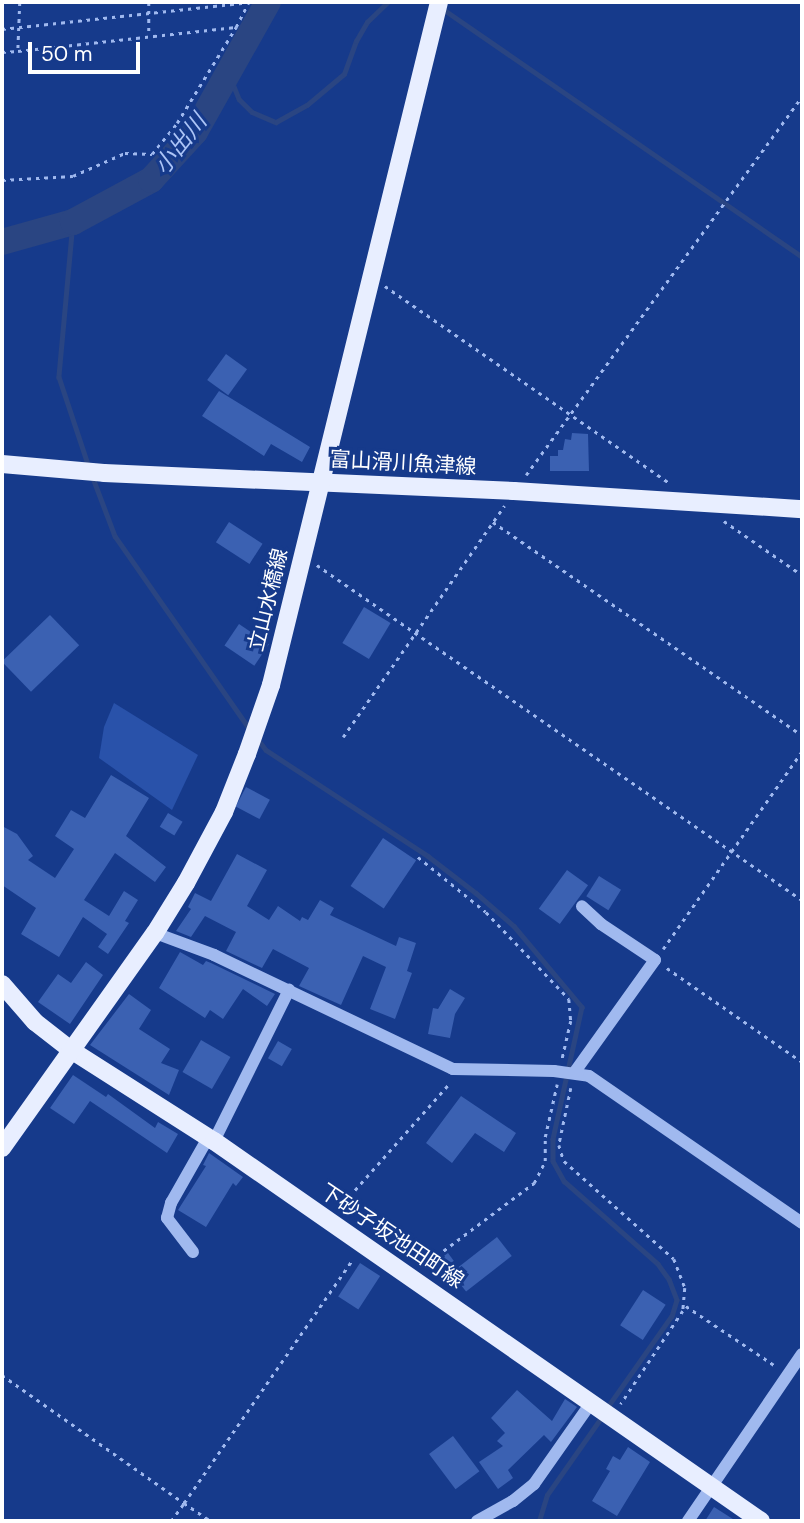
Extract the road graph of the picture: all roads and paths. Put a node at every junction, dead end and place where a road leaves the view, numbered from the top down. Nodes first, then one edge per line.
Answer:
1 (20, 2) edge
2 (149, 2) edge
3 (249, 2) edge
4 (439, 2) edge
5 (147, 13) junction
6 (17, 27) junction
7 (236, 27) junction
8 (2, 29) edge
9 (149, 34) junction
10 (18, 51) junction
11 (2, 52) edge
12 (802, 96) edge
13 (2, 180) edge
14 (370, 275) junction
15 (569, 413) junction
16 (2, 464) edge
17 (321, 482) junction
18 (677, 488) dead end
19 (514, 491) junction
20 (698, 503) junction
21 (802, 509) edge
22 (494, 522) junction
23 (303, 555) junction
24 (802, 575) edge
25 (417, 632) junction
26 (802, 735) edge
27 (343, 737) dead end
28 (802, 751) edge
29 (732, 851) junction
30 (802, 900) edge
31 (582, 906) dead end
32 (155, 933) junction
33 (655, 960) junction
34 (2, 984) edge
35 (289, 990) junction
36 (71, 1050) junction
37 (802, 1062) edge
38 (453, 1069) junction
39 (575, 1073) junction
40 (211, 1139) junction
41 (2, 1148) edge
42 (328, 1221) junction
43 (802, 1223) edge
44 (363, 1244) junction
45 (193, 1251) dead end
46 (685, 1306) junction
47 (802, 1354) edge
48 (2, 1375) edge
49 (788, 1375) junction
50 (590, 1403) junction
51 (611, 1418) junction
52 (711, 1488) junction
53 (184, 1503) junction
54 (171, 1521) edge
55 (211, 1521) edge
56 (477, 1521) edge
57 (688, 1521) edge
58 (761, 1521) edge

1 - 6 path
2 - 5 path
3 - 5 path
3 - 7 path
4 - 14 main road, 立山水橋線
5 - 6 path
5 - 9 path
6 - 8 path
6 - 10 path
7 - 9 path
7 - 13 path
9 - 10 path
10 - 11 path
12 - 15 path
14 - 15 path
14 - 17 main road, 立山水橋線
15 - 18 path
15 - 19 path
16 - 17 main road, 富山滑川魚津線
17 - 19 main road, 富山滑川魚津線
17 - 23 main road, 立山水橋線
19 - 20 main road, 富山滑川魚津線
19 - 22 path
20 - 21 main road, 富山滑川魚津線
20 - 24 path
22 - 25 path
22 - 26 path
23 - 25 path
23 - 32 main road, 立山水橋線
25 - 27 path
25 - 29 path
28 - 29 path
29 - 30 path
29 - 33 path
31 - 33 street
32 - 35 street
32 - 36 main road, 立山水橋線
33 - 37 path
33 - 39 street
34 - 36 main road, 下砂子坂池田町線
35 - 38 street
35 - 40 street
36 - 40 main road, 下砂子坂池田町線
36 - 41 main road, 立山水橋線
38 - 39 street
38 - 42 path
39 - 43 street
39 - 46 path
40 - 42 main road, 下砂子坂池田町線
40 - 45 street
42 - 44 main road, 下砂子坂池田町線
44 - 50 main road, 下砂子坂池田町線
44 - 53 path
46 - 49 path
46 - 51 path
47 - 49 street
48 - 53 path
49 - 52 street
50 - 51 main road, 下砂子坂池田町線
50 - 56 street
51 - 52 main road, 下砂子坂池田町線
52 - 57 street
52 - 58 main road, 下砂子坂池田町線
53 - 54 path
53 - 55 path

